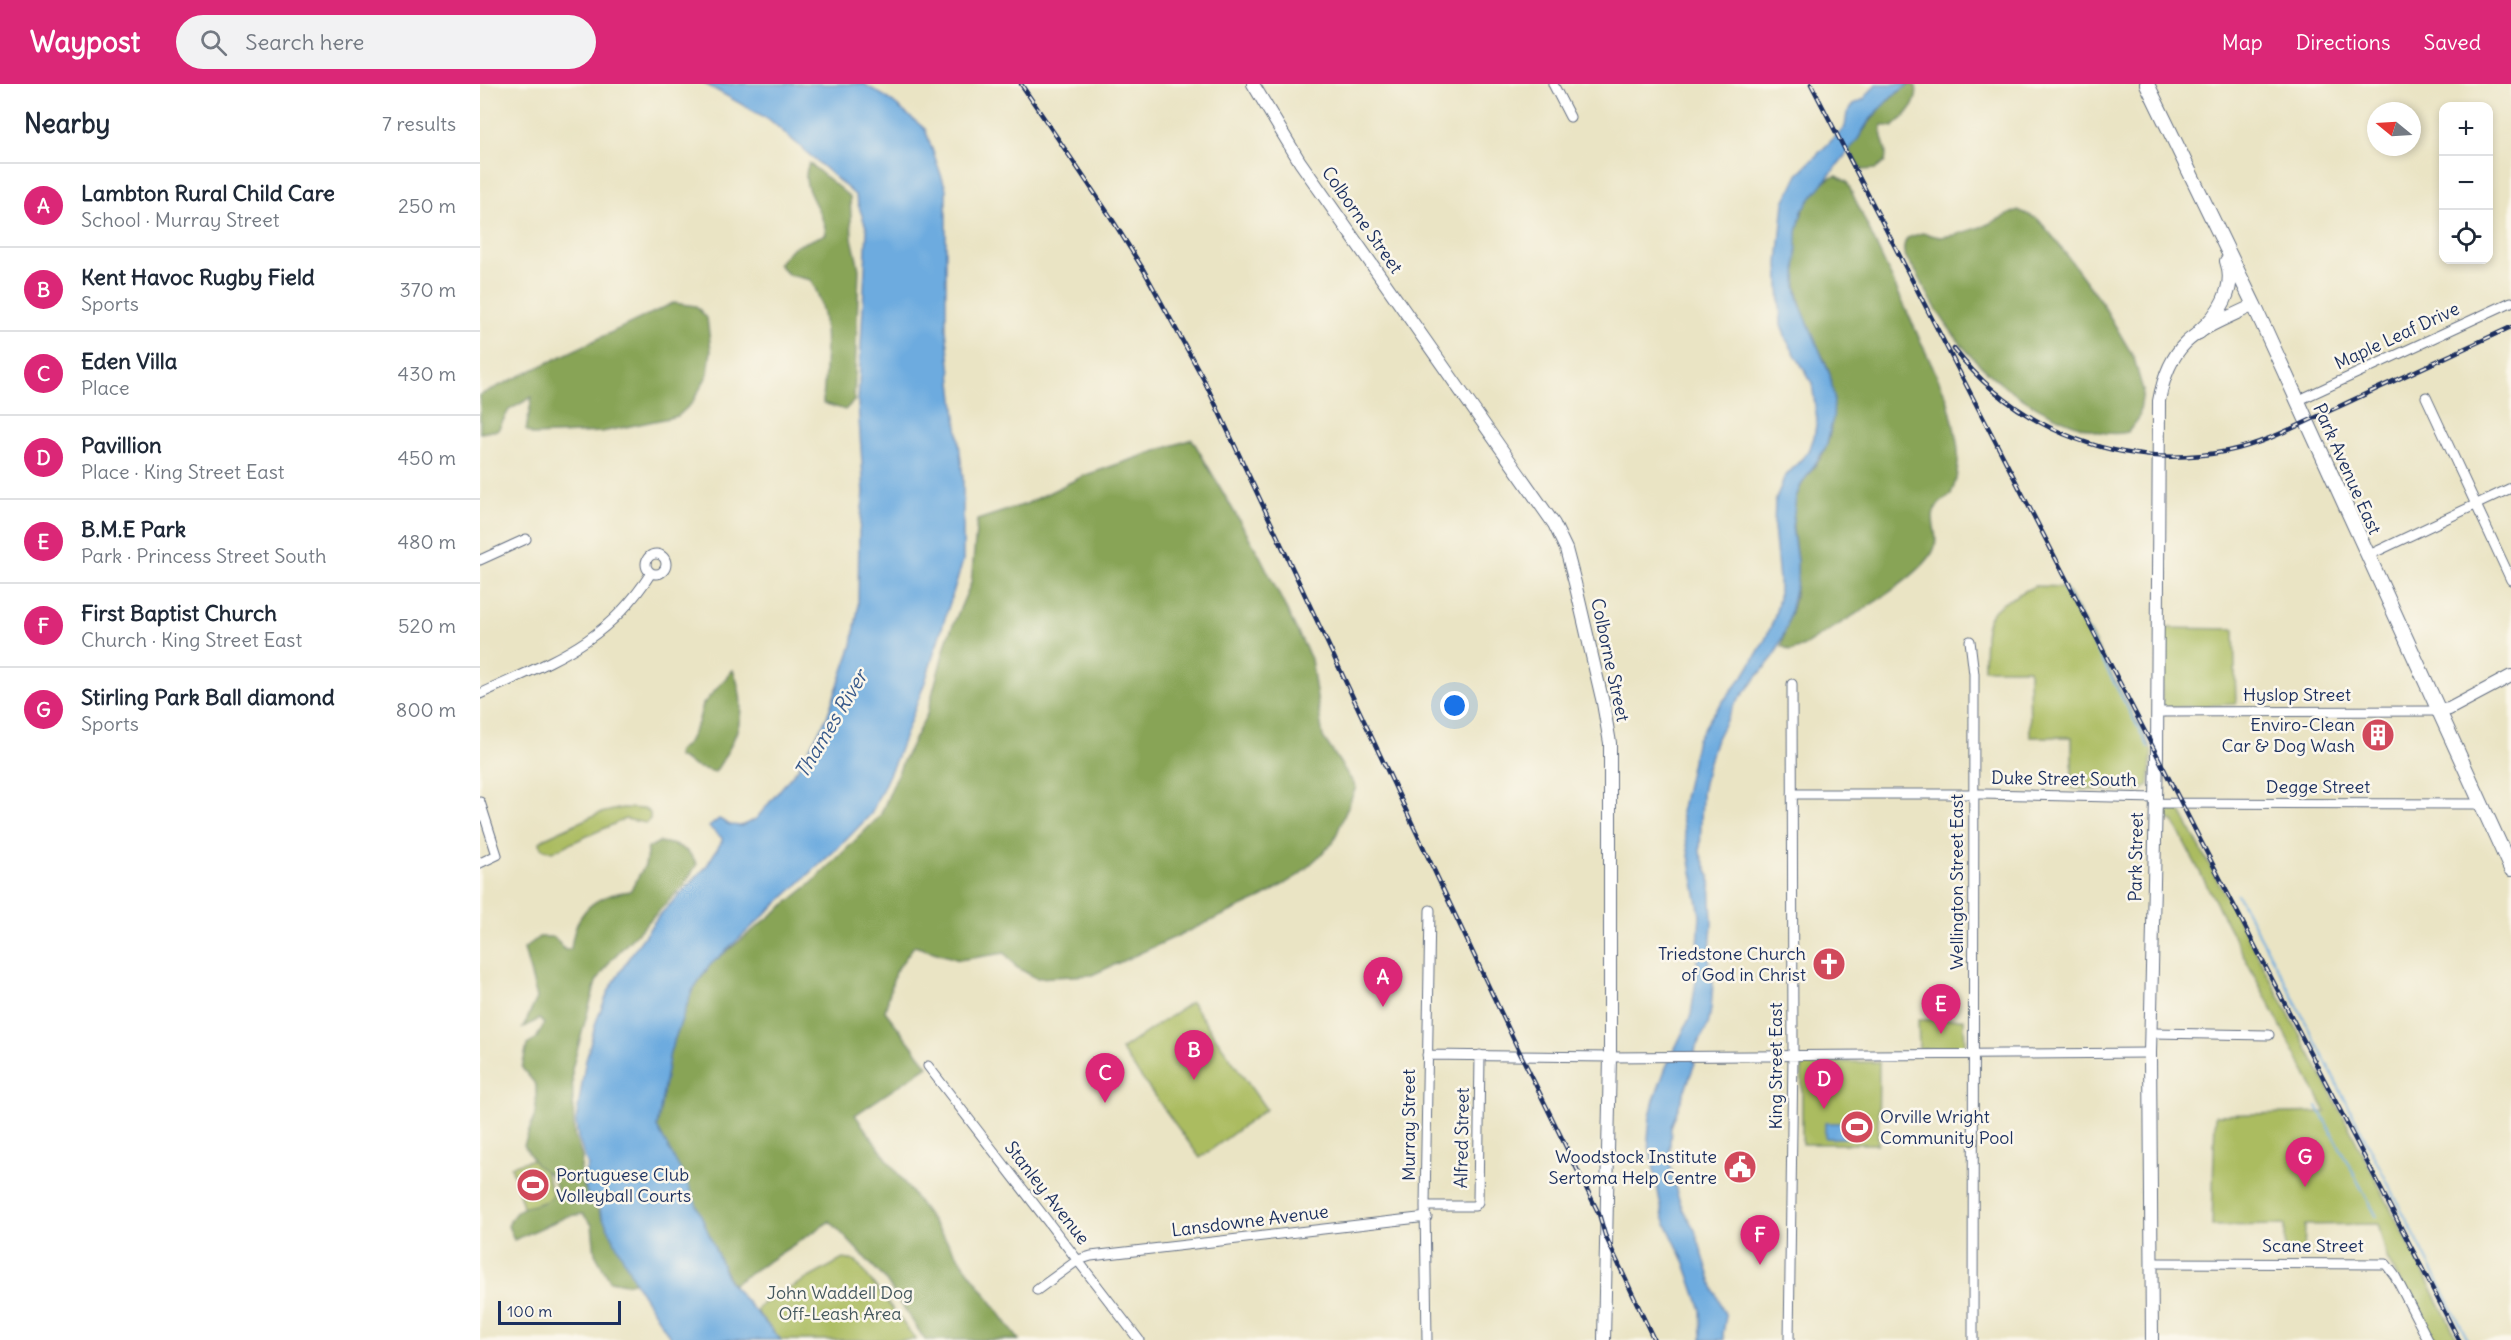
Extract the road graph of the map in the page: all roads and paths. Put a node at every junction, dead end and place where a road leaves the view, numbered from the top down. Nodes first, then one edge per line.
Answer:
1 (1254, 84) edge
2 (1553, 84) edge
3 (2147, 84) edge
4 (1570, 117) dead end
5 (2217, 231) junction
6 (2511, 302) edge
7 (2254, 305) junction
8 (2199, 332) junction
9 (2426, 397) dead end
10 (2297, 401) junction
11 (2511, 488) edge
12 (2475, 505) junction
13 (526, 539) dead end
14 (2367, 556) junction
15 (480, 560) edge
16 (651, 573) dead end
17 (2511, 580) edge
18 (1970, 641) dead end
19 (2511, 676) edge
20 (1792, 684) dead end
21 (480, 694) edge
22 (2437, 711) junction
23 (2158, 712) junction
24 (1792, 794) junction
25 (1974, 794) junction
26 (2155, 801) junction
27 (480, 802) edge
28 (2481, 804) junction
29 (480, 863) edge
30 (2511, 869) edge
31 (1430, 910) dead end
32 (2152, 1033) junction
33 (2269, 1035) dead end
34 (2150, 1053) junction
35 (1973, 1054) junction
36 (1426, 1055) junction
37 (1480, 1055) junction
38 (1793, 1055) junction
39 (1610, 1057) junction
40 (928, 1066) dead end
41 (1425, 1206) junction
42 (1426, 1217) junction
43 (1078, 1260) junction
44 (2152, 1263) junction
45 (1037, 1290) dead end
46 (1139, 1340) edge
47 (1427, 1340) edge
48 (1604, 1340) edge
49 (1789, 1340) edge
50 (1973, 1340) edge
51 (2152, 1340) edge
52 (2428, 1340) edge

1 - 39 street, Colborne Street
2 - 4 street
3 - 5 main road, Park Avenue East
5 - 7 main road, Park Avenue East
5 - 8 main road
6 - 10 street, Maple Leaf Drive
7 - 8 street
7 - 10 main road, Park Avenue East
8 - 23 street, Park Street
9 - 12 street
10 - 14 main road, Park Avenue East
11 - 12 street
12 - 14 street
12 - 17 street
13 - 15 street
14 - 22 main road, Park Avenue East
16 - 21 street
18 - 25 street, Wellington Street East
19 - 22 street
20 - 24 street, King Street East
22 - 23 street, Hyslop Street
22 - 28 main road, Park Avenue East
23 - 26 street, Park Street
24 - 25 street, Duke Street South
24 - 38 street, King Street East
25 - 26 street, Duke Street South
25 - 35 street, Wellington Street East
26 - 28 street, Degge Street
26 - 32 street, Park Street
27 - 29 street
28 - 30 main road, Park Avenue East
31 - 36 street, Murray Street
32 - 33 street
32 - 34 street, Park Street
34 - 35 street
34 - 44 street, Park Street
35 - 38 street
35 - 50 street, Wellington Street East
36 - 37 street
36 - 41 street, Murray Street
37 - 39 street
37 - 41 street, Alfred Street
38 - 39 street
38 - 49 street, King Street East
39 - 48 street, Colborne Street
40 - 43 street, Stanley Avenue
41 - 42 street, Murray Street
42 - 43 street, Lansdowne Avenue
42 - 47 street, Murray Street
43 - 45 street
43 - 46 street, Stanley Avenue
44 - 51 street, Park Street
44 - 52 street, Scane Street

